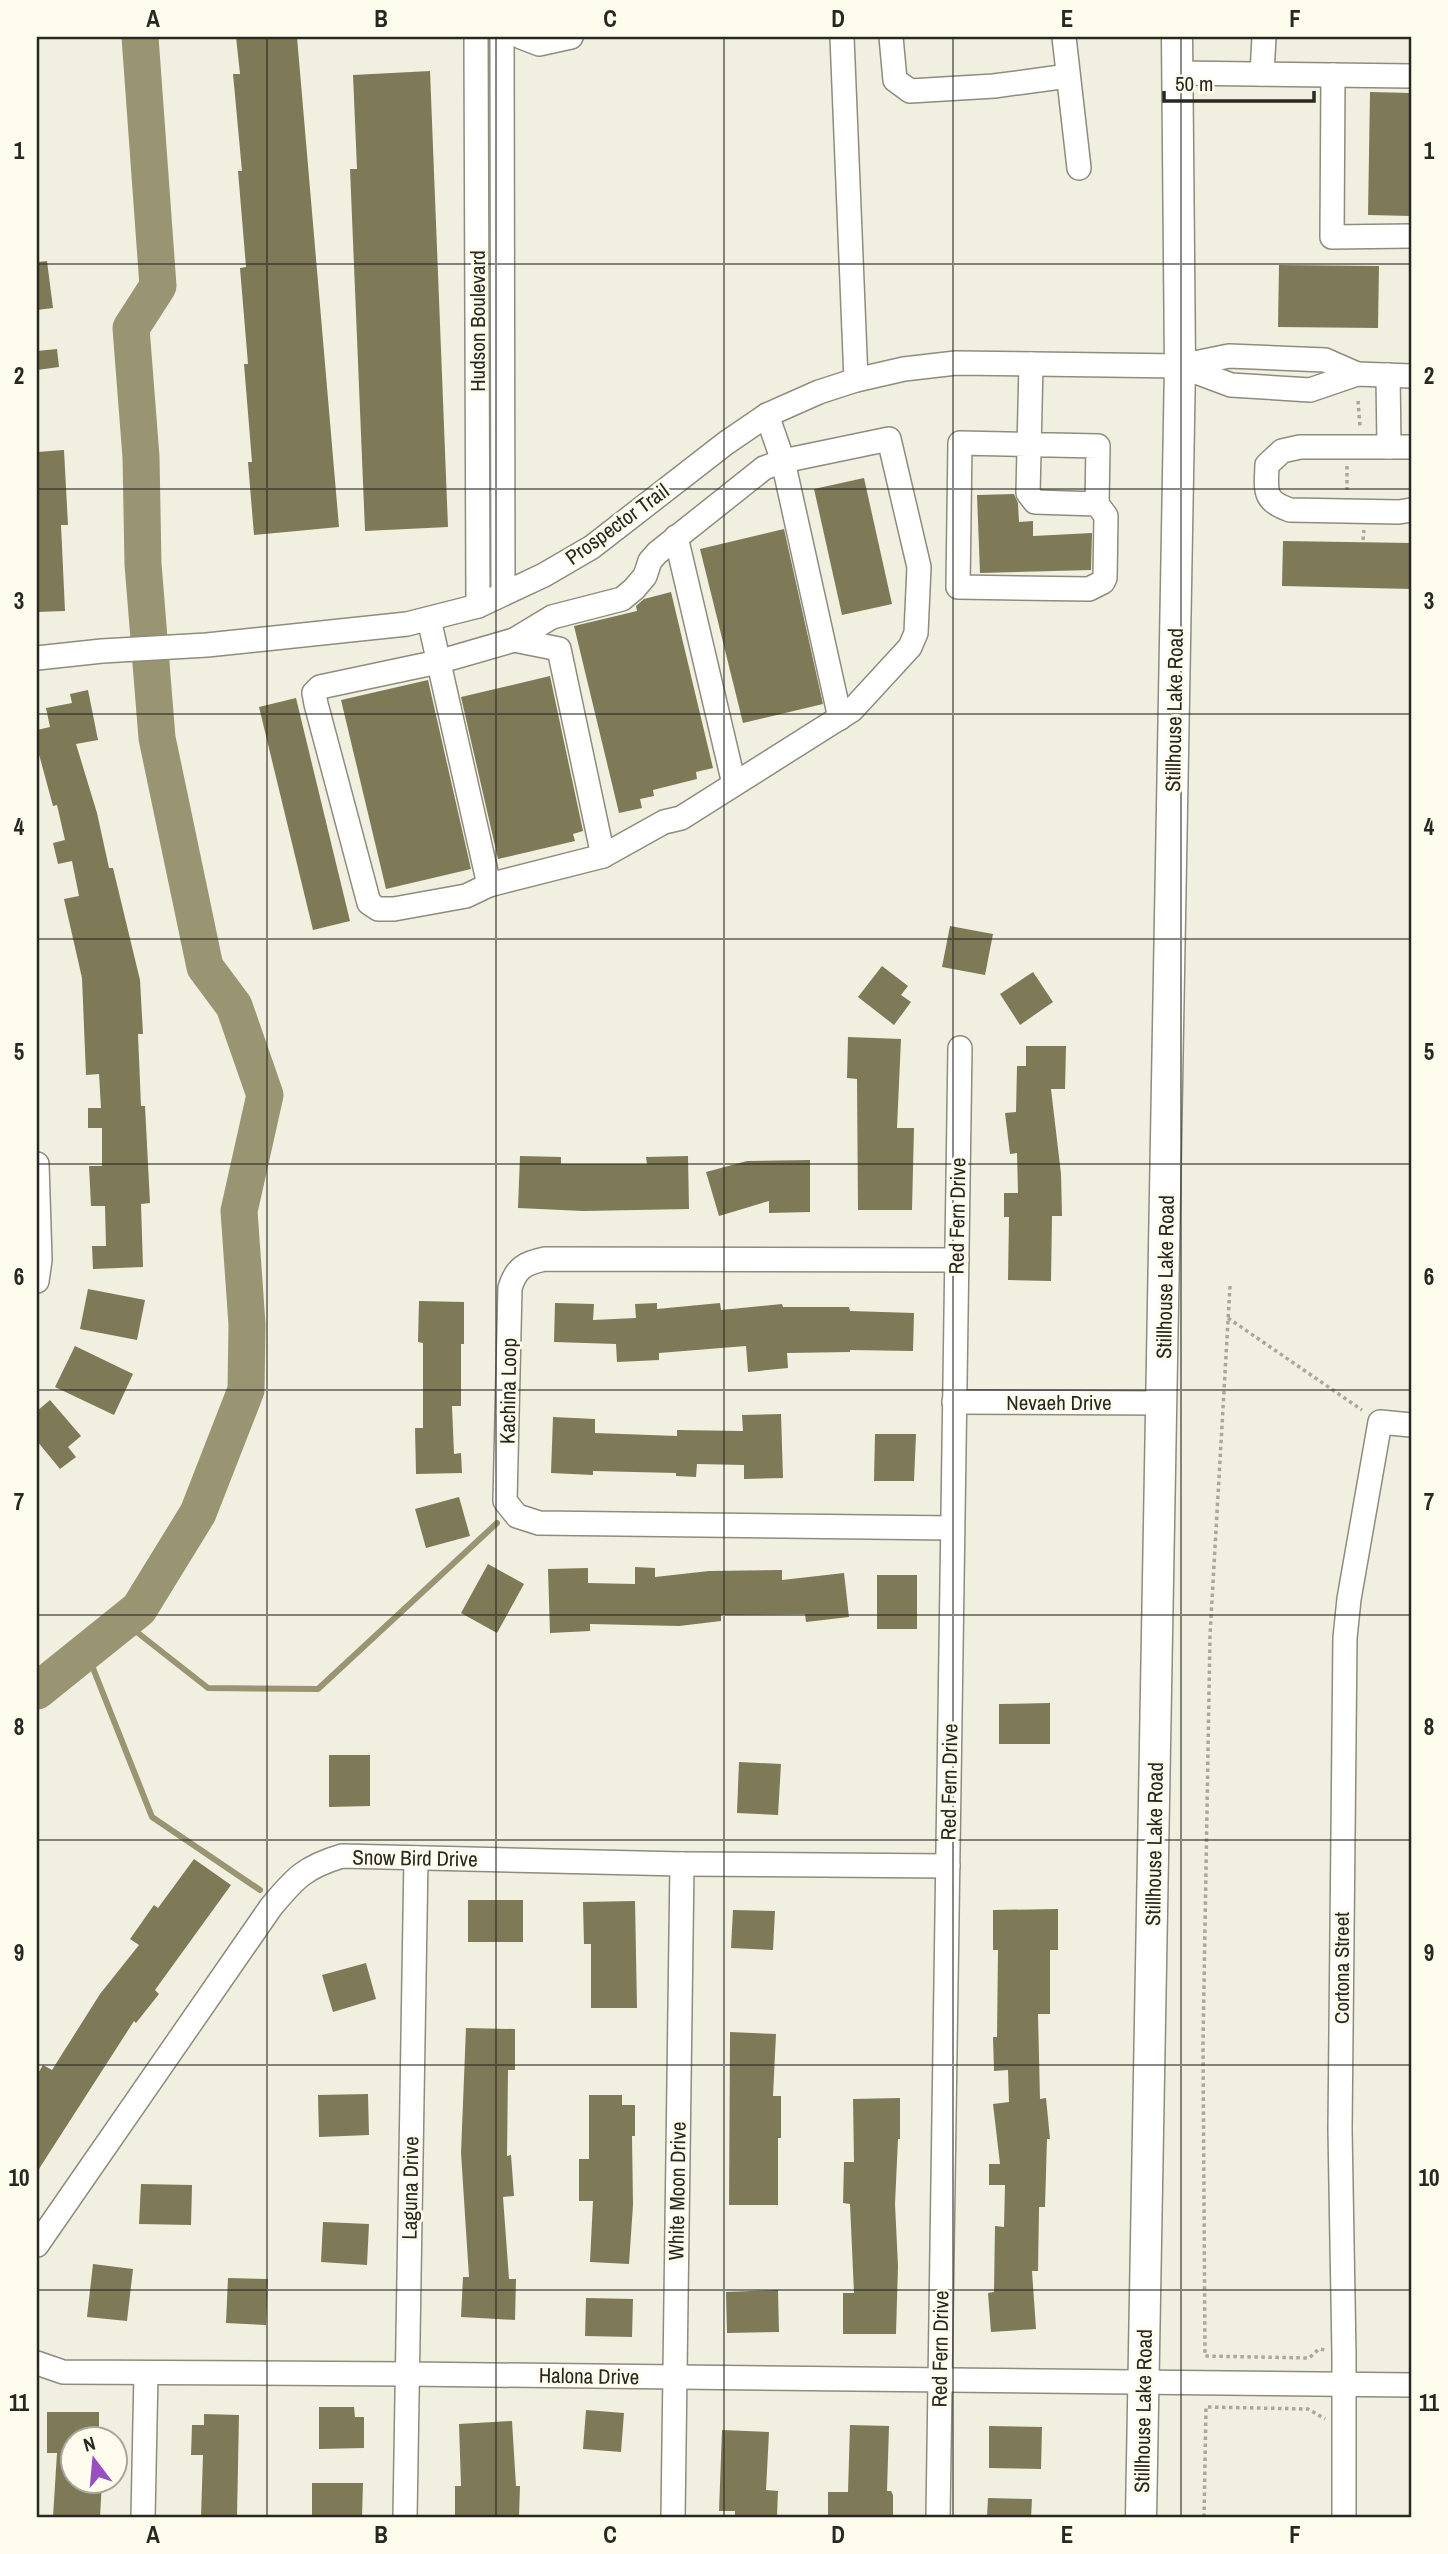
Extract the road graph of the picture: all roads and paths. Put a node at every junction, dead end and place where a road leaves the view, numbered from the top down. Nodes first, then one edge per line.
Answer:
1 (476, 37) edge
2 (493, 37) edge
3 (503, 37) edge
4 (521, 37) edge
5 (572, 37) edge
6 (842, 37) edge
7 (891, 37) edge
8 (1065, 37) edge
9 (1177, 37) edge
10 (1264, 37) edge
11 (1178, 73) junction
12 (1262, 74) junction
13 (1333, 75) junction
14 (1068, 76) junction
15 (1411, 76) edge
16 (1079, 168) dead end
17 (1411, 236) edge
18 (1031, 364) junction
19 (1180, 366) junction
20 (1388, 375) junction
21 (1411, 376) edge
22 (856, 380) junction
23 (1358, 401) dead end
24 (767, 415) junction
25 (1029, 445) junction
26 (1357, 447) junction
27 (1400, 447) edge
28 (782, 461) junction
29 (1097, 503) junction
30 (1411, 510) edge
31 (1357, 511) junction
32 (676, 537) junction
33 (1363, 540) dead end
34 (503, 594) junction
35 (478, 606) junction
36 (429, 619) junction
37 (514, 640) junction
38 (37, 658) edge
39 (438, 662) junction
40 (840, 718) junction
41 (734, 784) junction
42 (603, 856) junction
43 (489, 885) junction
44 (960, 1048) dead end
45 (37, 1164) edge
46 (957, 1260) junction
47 (37, 1282) edge
48 (1230, 1286) dead end
49 (1228, 1318) junction
50 (954, 1402) junction
51 (1163, 1403) junction
52 (1380, 1422) junction
53 (1411, 1425) edge
54 (952, 1528) junction
55 (416, 1858) junction
56 (682, 1864) junction
57 (948, 1866) junction
58 (37, 2245) edge
59 (1344, 2355) junction
60 (37, 2363) edge
61 (146, 2372) junction
62 (407, 2374) junction
63 (675, 2377) junction
64 (940, 2381) junction
65 (1144, 2382) junction
66 (1344, 2384) junction
67 (1411, 2385) edge
68 (1344, 2417) junction
69 (143, 2517) edge
70 (405, 2517) edge
71 (673, 2517) edge
72 (938, 2517) edge
73 (1141, 2517) edge
74 (1204, 2517) edge
75 (1344, 2517) edge

1 - 35 street, Hudson Boulevard
2 - 3 street
3 - 34 street, Hudson Boulevard
4 - 5 street
6 - 22 street
7 - 14 street
8 - 14 street
9 - 11 main road, Stillhouse Lake Road
10 - 12 street
11 - 12 street
11 - 19 main road, Stillhouse Lake Road
12 - 13 street
13 - 15 street
13 - 17 street
14 - 16 street
18 - 19 street, Prospector Trail
18 - 22 street, Prospector Trail
18 - 25 street
19 - 20 street, Prospector Trail
19 - 51 main road, Stillhouse Lake Road
20 - 21 street, Prospector Trail
20 - 27 street
22 - 24 street, Prospector Trail
23 - 26 path
24 - 28 street
24 - 34 street, Prospector Trail
25 - 29 street
25 - 29 street
25 - 29 street
26 - 27 street
26 - 31 path
26 - 31 street
28 - 32 street
28 - 40 street
28 - 40 street
30 - 31 street
31 - 33 path
32 - 37 street
32 - 41 street
34 - 35 street, Prospector Trail
35 - 36 street, Prospector Trail
36 - 38 street, Prospector Trail
36 - 39 street
37 - 39 street
37 - 42 street
39 - 43 street
39 - 43 street
40 - 41 street
41 - 42 street
42 - 43 street
44 - 46 street, Red Fern Drive
45 - 47 street
46 - 50 street, Red Fern Drive
46 - 54 street, Kachina Loop
48 - 49 path
49 - 52 path
49 - 59 path
50 - 51 street, Nevaeh Drive
50 - 54 street, Red Fern Drive
51 - 65 main road, Stillhouse Lake Road
52 - 53 street
52 - 59 street, Cortona Street
54 - 57 street, Red Fern Drive
55 - 56 street, Snow Bird Drive
55 - 58 street, Snow Bird Drive
55 - 62 street, Laguna Drive
56 - 57 street, Snow Bird Drive
56 - 63 street, White Moon Drive
57 - 64 street, Red Fern Drive
59 - 66 street, Cortona Street
60 - 61 street, Halona Drive
61 - 62 street, Halona Drive
61 - 69 street
62 - 63 street, Halona Drive
62 - 70 street, Laguna Drive
63 - 64 street, Halona Drive
63 - 71 street, White Moon Drive
64 - 65 street, Halona Drive
64 - 72 street, Red Fern Drive
65 - 66 street, Halona Drive
65 - 73 main road, Stillhouse Lake Road
66 - 67 street, Halona Drive
66 - 68 street, Cortona Street
68 - 74 path
68 - 75 street, Cortona Street

